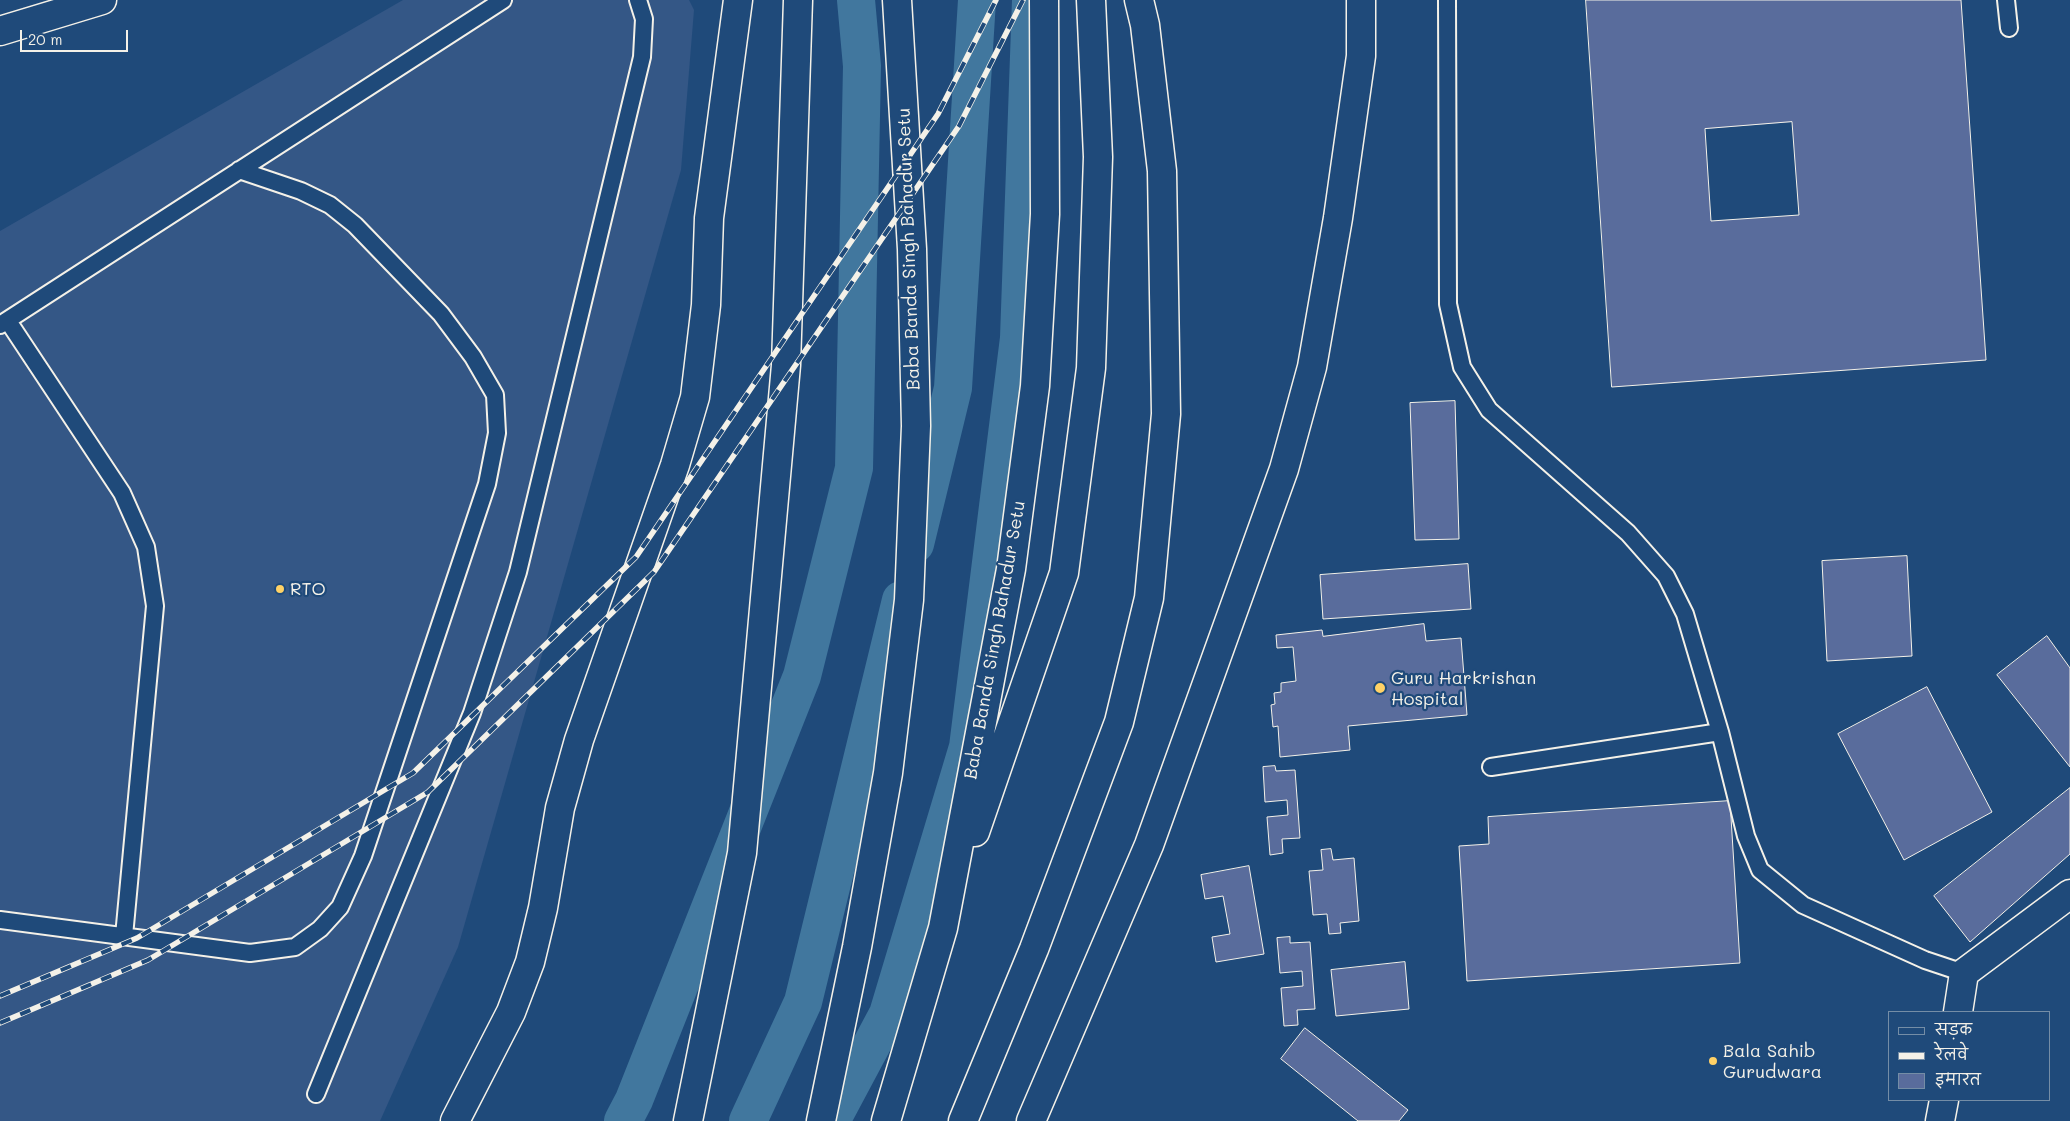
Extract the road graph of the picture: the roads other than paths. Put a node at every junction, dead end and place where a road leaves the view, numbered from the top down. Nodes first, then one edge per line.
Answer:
1 (102, 0) edge
2 (502, 0) edge
3 (638, 0) edge
4 (738, 0) edge
5 (798, 0) edge
6 (896, 0) edge
7 (1044, 0) edge
8 (1091, 0) edge
9 (1139, 0) edge
10 (1361, 0) edge
11 (1447, 0) edge
12 (2006, 0) edge
13 (2009, 28) dead end
14 (0, 31) edge
15 (239, 170) junction
16 (4, 323) edge
17 (1720, 732) junction
18 (1491, 767) dead end
19 (2070, 894) edge
20 (0, 920) edge
21 (943, 928) junction
22 (124, 936) junction
23 (1964, 972) junction
24 (1958, 1011) edge
25 (316, 1094) dead end
26 (1944, 1101) edge
27 (454, 1121) edge
28 (688, 1121) edge
29 (821, 1121) edge
30 (886, 1121) edge
31 (963, 1121) edge
32 (1030, 1121) edge
33 (1940, 1121) edge

1 - 14 main road
2 - 15 lane
3 - 25 lane
4 - 27 main road
5 - 28 main road
6 - 29 main road, Baba Banda Singh Bahadur Setu
7 - 21 main road, Baba Banda Singh Bahadur Setu
8 - 21 main road
9 - 31 main road
10 - 32 main road
11 - 17 lane
12 - 13 lane
15 - 16 lane
15 - 22 lane
16 - 22 lane
17 - 18 lane
17 - 23 lane
19 - 23 main road
20 - 22 lane
21 - 30 main road, Baba Banda Singh Bahadur Setu
23 - 24 main road
26 - 33 main road

